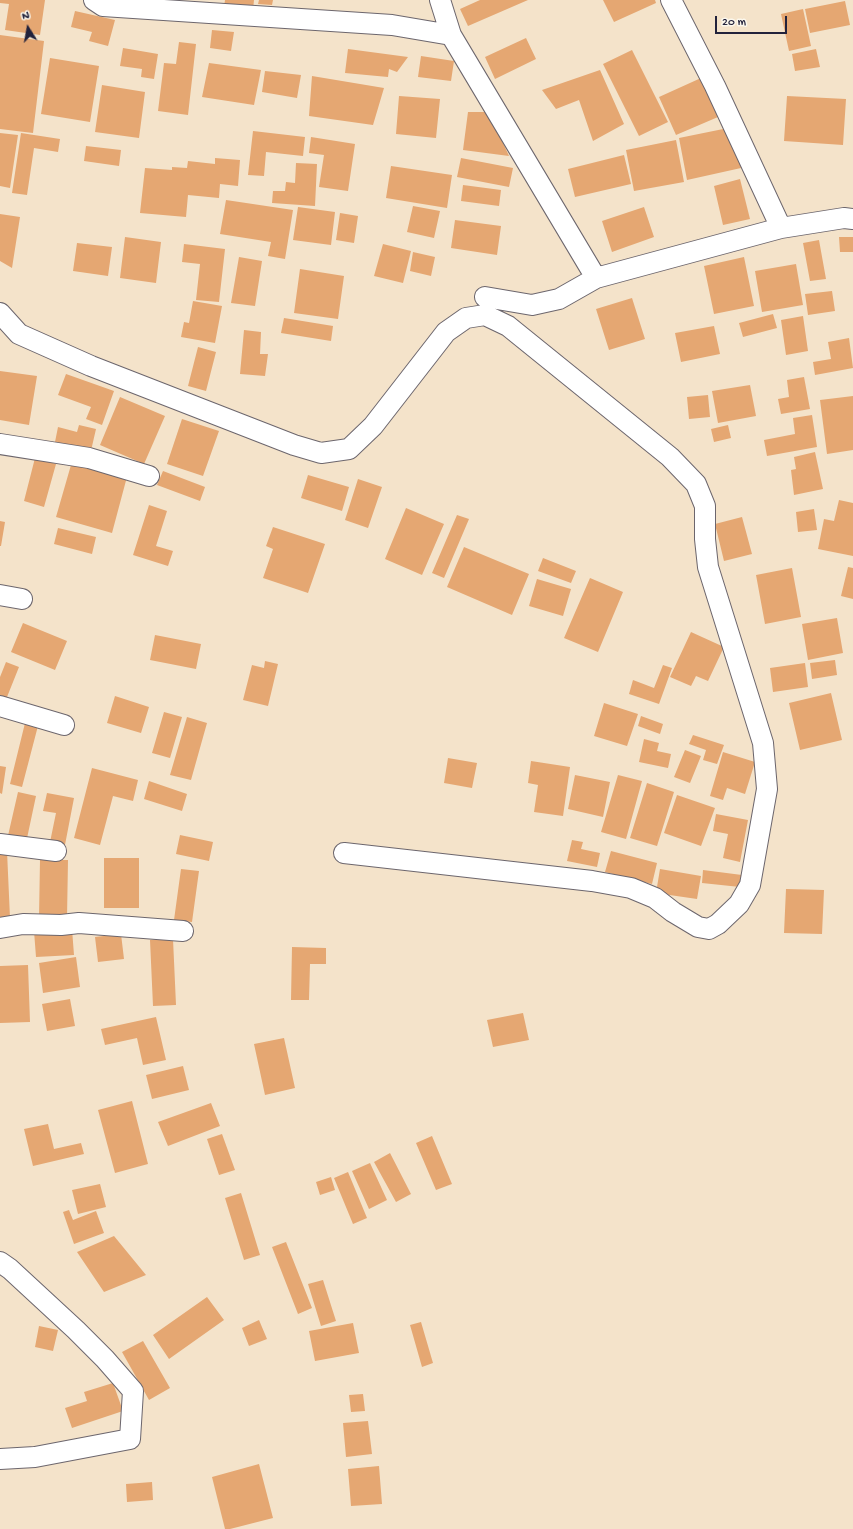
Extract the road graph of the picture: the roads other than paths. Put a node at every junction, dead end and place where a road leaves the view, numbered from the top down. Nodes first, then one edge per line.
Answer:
1 (94, 0) edge
2 (440, 0) edge
3 (671, 0) edge
4 (451, 35) junction
5 (853, 219) edge
6 (781, 228) junction
7 (596, 278) junction
8 (485, 297) dead end
9 (0, 314) edge
10 (0, 444) edge
11 (149, 476) dead end
12 (0, 595) edge
13 (22, 599) dead end
14 (0, 706) edge
15 (64, 725) dead end
16 (0, 844) edge
17 (56, 851) dead end
18 (344, 853) dead end
19 (0, 928) edge
20 (183, 931) dead end
21 (0, 1262) edge
22 (0, 1459) edge

1 - 4 street
2 - 4 street
3 - 6 street
4 - 7 street
5 - 6 street
6 - 7 street
7 - 8 street
9 - 18 street
10 - 11 street
12 - 13 street
14 - 15 street
16 - 17 street
19 - 20 street
21 - 22 street

